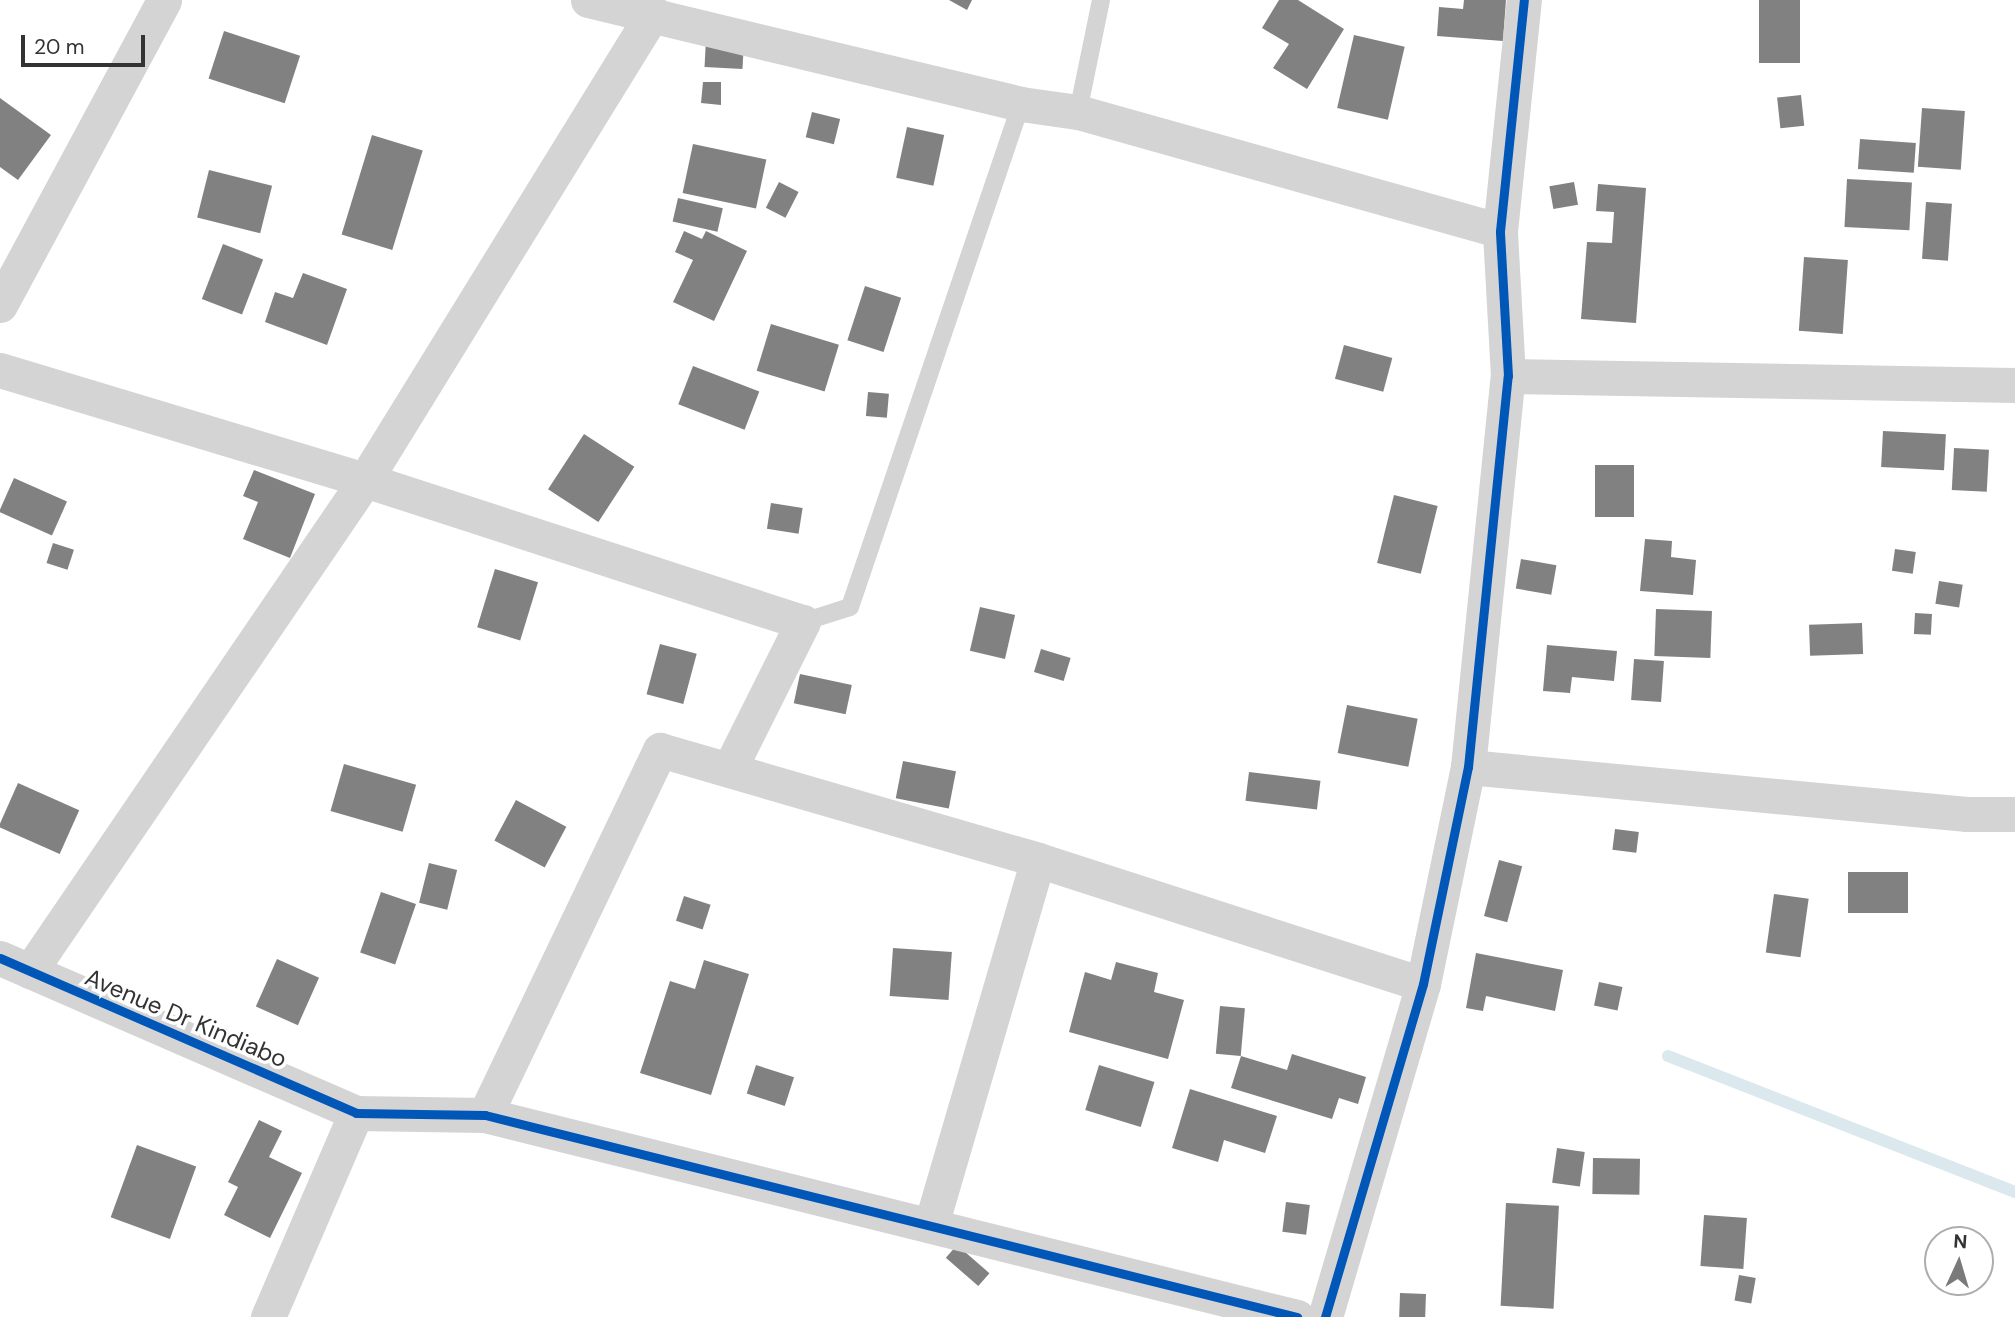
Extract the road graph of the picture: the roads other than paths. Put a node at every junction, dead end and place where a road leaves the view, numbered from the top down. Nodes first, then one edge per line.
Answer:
1 (164, 0) edge
2 (588, 0) edge
3 (1101, 0) edge
4 (1524, 0) edge
5 (653, 13) junction
6 (1021, 104) junction
7 (1078, 112) junction
8 (1500, 231) junction
9 (0, 305) edge
10 (0, 370) edge
11 (1508, 376) junction
12 (2015, 385) edge
13 (365, 480) junction
14 (803, 622) junction
15 (1468, 767) junction
16 (729, 770) junction
17 (2015, 814) edge
18 (1038, 860) junction
19 (15, 965) edge
20 (1423, 984) junction
21 (356, 1113) junction
22 (485, 1115) junction
23 (931, 1226) junction
24 (268, 1317) edge
25 (1297, 1317) edge
26 (1325, 1317) edge

1 - 9 street
2 - 5 street
3 - 7 lane
4 - 8 street
5 - 6 street
5 - 13 street
6 - 7 street
6 - 14 lane
7 - 8 street
8 - 11 street
10 - 13 street
11 - 12 street
11 - 15 street
13 - 14 street
13 - 19 street
14 - 16 street
15 - 17 street
15 - 20 street
16 - 18 street
16 - 22 street
18 - 20 street
18 - 23 street
19 - 21 street, Avenue Dr Kindiabo
20 - 26 street
21 - 22 street
21 - 24 street
22 - 23 street
23 - 25 street

